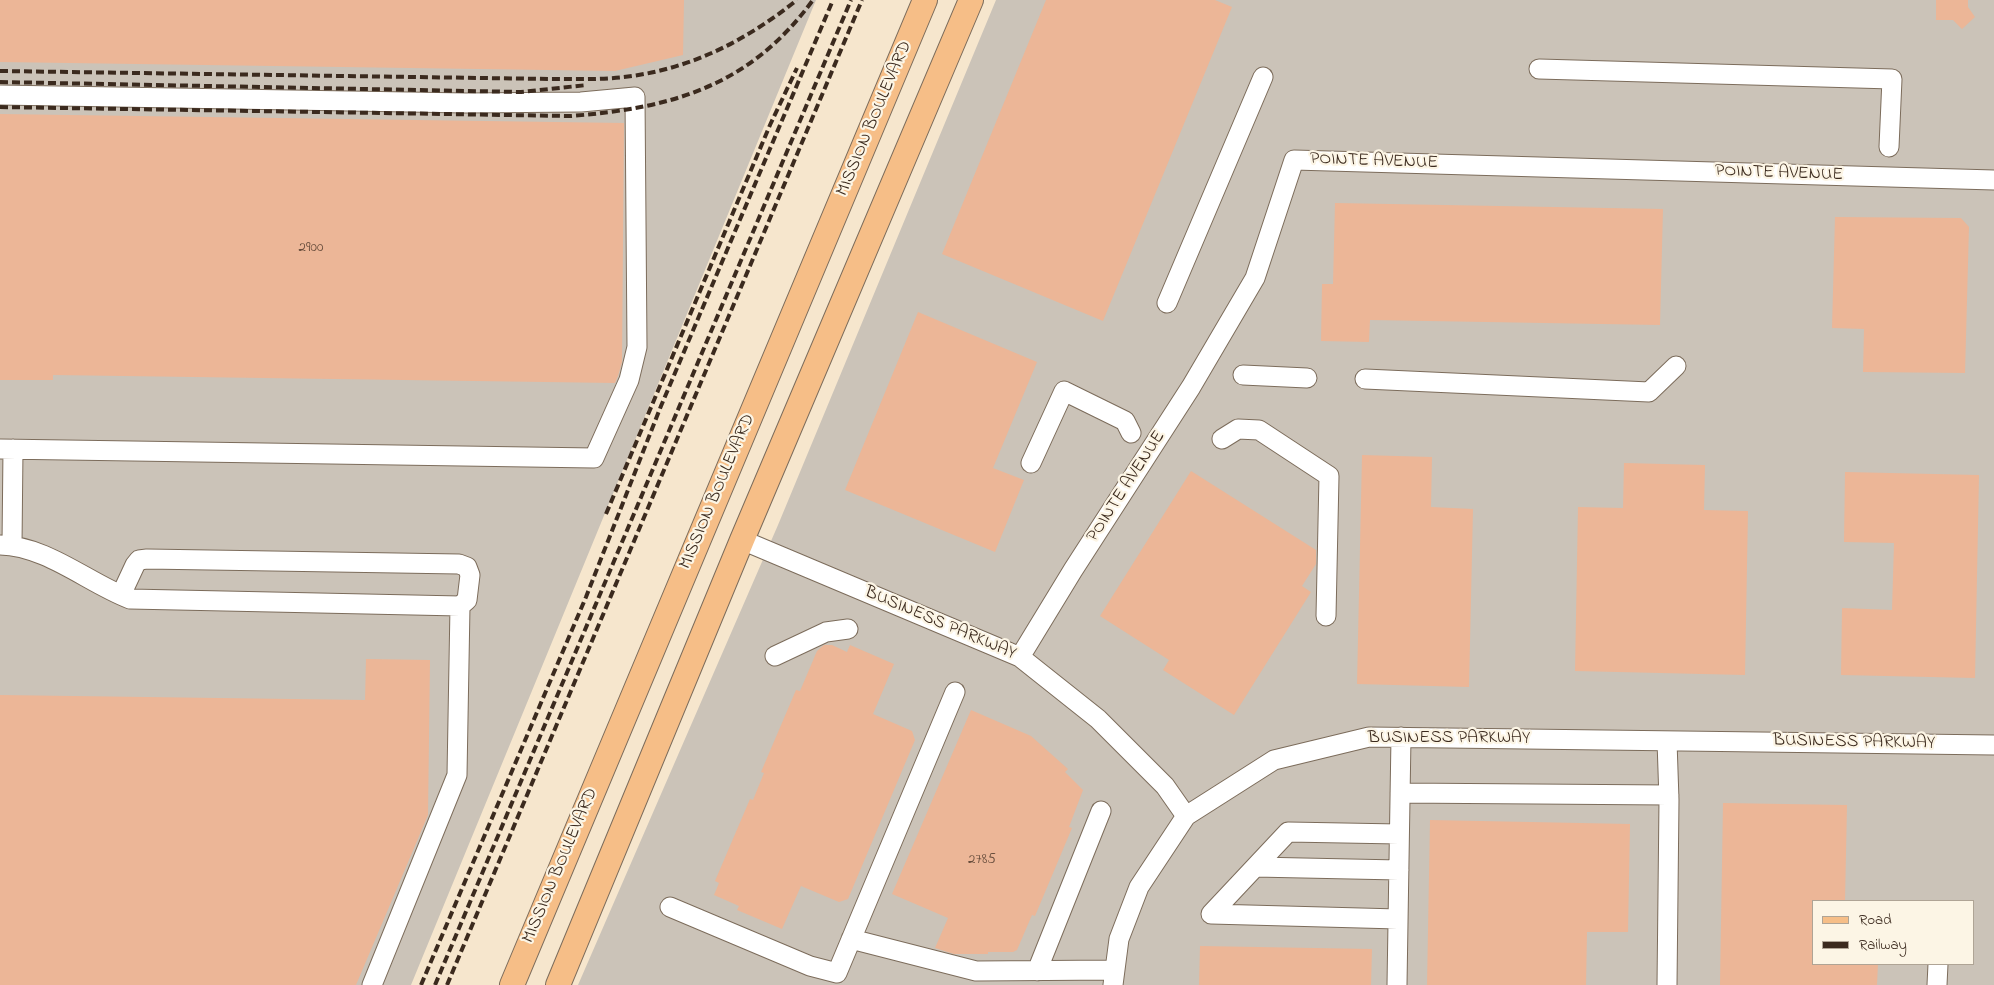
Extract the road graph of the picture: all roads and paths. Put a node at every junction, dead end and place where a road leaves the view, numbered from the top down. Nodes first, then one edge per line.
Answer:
1 (925, 0) edge
2 (971, 0) edge
3 (1539, 69) dead end
4 (1262, 77) dead end
5 (0, 96) edge
6 (1890, 147) dead end
7 (1994, 180) edge
8 (1167, 303) dead end
9 (1676, 366) dead end
10 (1243, 375) dead end
11 (1307, 378) dead end
12 (1365, 379) dead end
13 (1132, 433) dead end
14 (1222, 438) dead end
15 (6, 449) edge
16 (1031, 463) dead end
17 (742, 540) junction
18 (6, 545) edge
19 (121, 595) junction
20 (460, 606) junction
21 (1326, 616) dead end
22 (848, 629) dead end
23 (775, 656) dead end
24 (1020, 657) junction
25 (955, 692) dead end
26 (1401, 737) junction
27 (1667, 741) junction
28 (1994, 745) edge
29 (1400, 793) junction
30 (1669, 795) junction
31 (1101, 811) dead end
32 (1186, 816) junction
33 (1399, 834) junction
34 (1255, 867) junction
35 (1399, 870) junction
36 (670, 907) dead end
37 (1398, 919) junction
38 (851, 939) junction
39 (1938, 965) edge
40 (1037, 971) junction
41 (1114, 978) edge
42 (372, 985) edge
43 (512, 985) edge
44 (558, 985) edge
45 (1397, 985) edge
46 (1667, 985) edge
47 (1938, 985) edge

1 - 43 main road, MISSION BOULEVARD
2 - 17 main road
3 - 6 street
4 - 8 street
5 - 15 street
7 - 24 street, POINTE AVENUE
9 - 12 street
10 - 11 street
13 - 16 street
14 - 21 street
15 - 18 street
17 - 24 street, BUSINESS PARKWAY
17 - 44 main road
18 - 19 street
19 - 20 street
19 - 20 street
20 - 42 street
22 - 23 street
24 - 32 street, BUSINESS PARKWAY
25 - 38 street
26 - 27 street, BUSINESS PARKWAY
26 - 29 street
26 - 32 street, BUSINESS PARKWAY
27 - 28 street, BUSINESS PARKWAY
27 - 30 street
29 - 30 street
29 - 33 street
30 - 46 street
31 - 40 street
32 - 41 street
33 - 34 street
33 - 35 street
34 - 35 street
34 - 37 street
35 - 37 street
36 - 38 street
37 - 45 street
38 - 40 street
39 - 47 street
40 - 41 street

